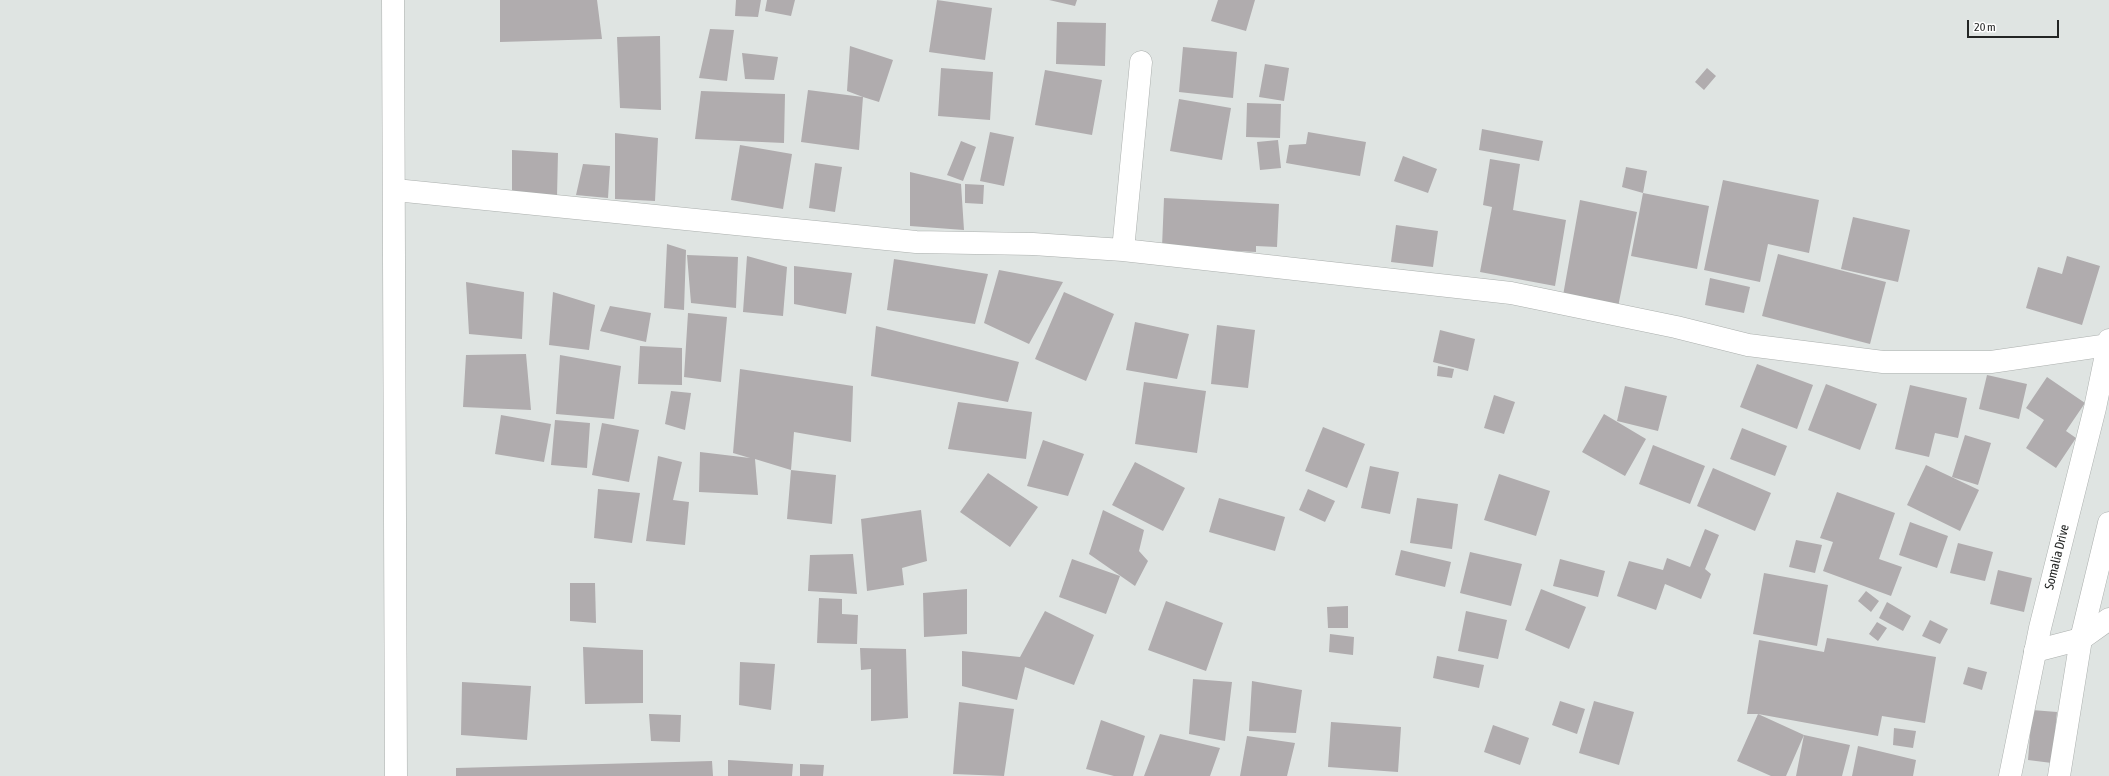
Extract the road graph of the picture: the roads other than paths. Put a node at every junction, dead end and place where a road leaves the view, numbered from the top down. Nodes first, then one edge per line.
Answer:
1 (394, 0) edge
2 (1141, 62) dead end
3 (394, 190) junction
4 (1124, 250) junction
5 (2108, 344) edge
6 (2109, 524) edge
7 (2109, 619) edge
8 (2081, 640) junction
9 (2035, 652) junction
10 (396, 776) edge
11 (2010, 776) edge
12 (2059, 776) edge

1 - 3 street
2 - 4 street
3 - 4 street
3 - 10 street
4 - 5 street
5 - 9 street, Somalia Drive
6 - 8 street
7 - 8 street
8 - 9 street
8 - 12 street
9 - 11 street, Somalia Drive

